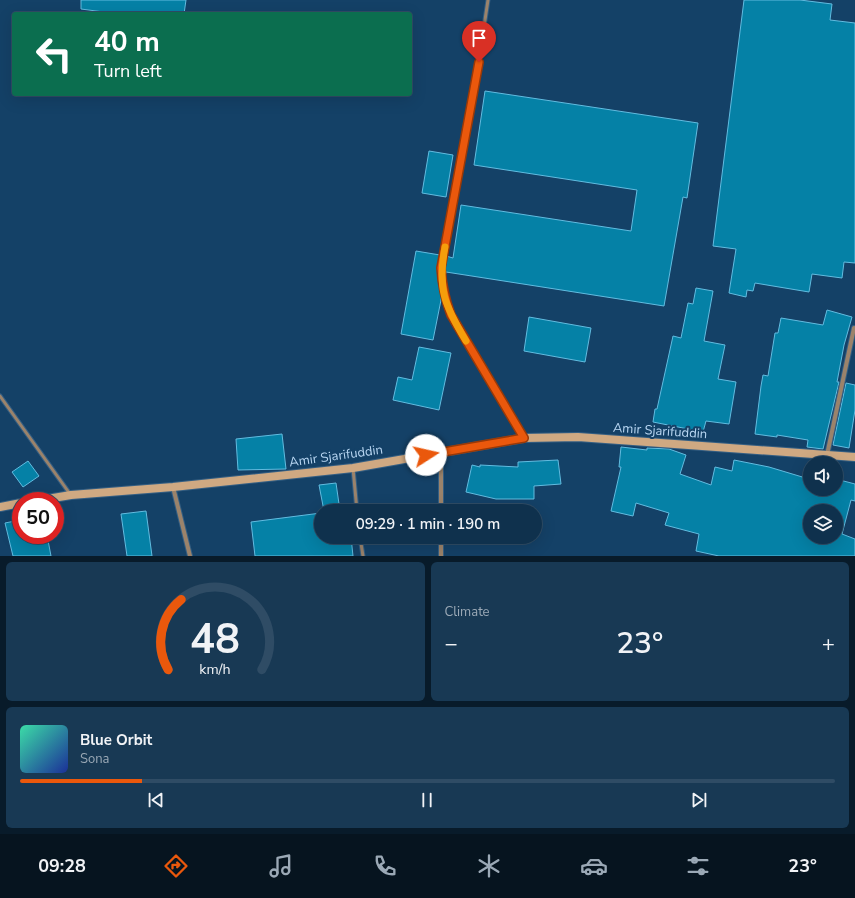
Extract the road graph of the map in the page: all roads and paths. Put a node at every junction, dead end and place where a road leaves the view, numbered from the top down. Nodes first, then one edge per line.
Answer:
1 (488, 0) edge
2 (854, 328) dead end
3 (0, 396) edge
4 (524, 438) junction
5 (441, 453) junction
6 (827, 455) junction
7 (855, 457) edge
8 (352, 468) junction
9 (173, 487) junction
10 (71, 495) junction
11 (64, 496) edge
12 (357, 504) edge
13 (441, 504) edge
14 (12, 505) edge
15 (0, 507) edge
16 (361, 544) edge
17 (441, 544) edge
18 (190, 556) edge
19 (363, 556) edge
20 (441, 556) edge

1 - 4 lane
2 - 6 street
3 - 10 lane
4 - 5 main road, Amir Sjarifuddin
4 - 6 main road, Amir Sjarifuddin
5 - 8 main road, Amir Sjarifuddin
5 - 13 street
6 - 7 main road, Amir Sjarifuddin
8 - 9 main road, Amir Sjarifuddin
8 - 12 lane
9 - 10 main road, Amir Sjarifuddin
9 - 18 street
10 - 11 main road, Amir Sjarifuddin
14 - 15 main road
16 - 19 lane
17 - 20 street

